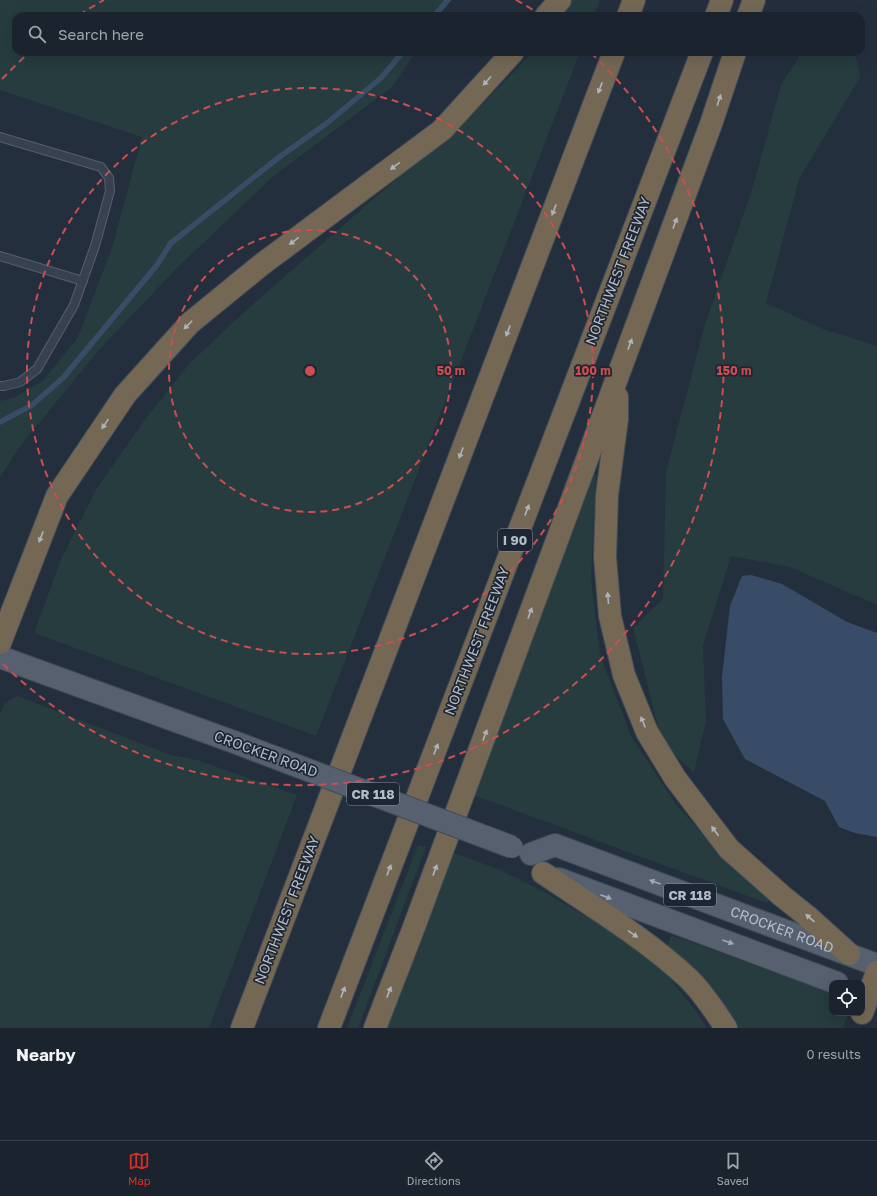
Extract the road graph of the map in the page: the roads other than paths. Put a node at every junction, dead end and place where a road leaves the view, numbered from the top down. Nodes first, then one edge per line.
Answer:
1 (560, 0) edge
2 (634, 0) edge
3 (722, 0) edge
4 (754, 0) edge
5 (550, 12) edge
6 (630, 12) edge
7 (718, 12) edge
8 (750, 12) edge
9 (509, 56) edge
10 (612, 56) edge
11 (700, 56) edge
12 (734, 56) edge
13 (0, 137) edge
14 (0, 256) edge
15 (83, 281) junction
16 (616, 381) junction
17 (0, 386) edge
18 (0, 643) edge
19 (0, 657) edge
20 (521, 850) junction
21 (543, 873) junction
22 (849, 954) junction
23 (877, 965) edge
24 (877, 972) edge
25 (829, 980) edge
26 (866, 1002) edge
27 (242, 1028) edge
28 (329, 1028) edge
29 (375, 1028) edge
30 (726, 1028) edge
31 (856, 1028) edge

1 - 5 highway
2 - 6 highway
3 - 7 highway
4 - 8 highway
9 -> 18 highway
10 -> 27 highway, NORTHWEST FREEWAY
28 -> 11 highway, NORTHWEST FREEWAY / I 90
16 -> 12 highway
13 - 15 lane
14 - 15 lane
15 - 17 lane
22 -> 16 highway
29 -> 16 highway
19 - 20 main road, CROCKER ROAD / CR 118, bridge
20 - 21 main road
22 -> 20 main road, CROCKER ROAD / CR 118
21 -> 25 main road, CR 118
21 -> 30 highway
22 - 23 main road, CROCKER ROAD / CR 118
24 - 26 highway
26 - 31 highway

